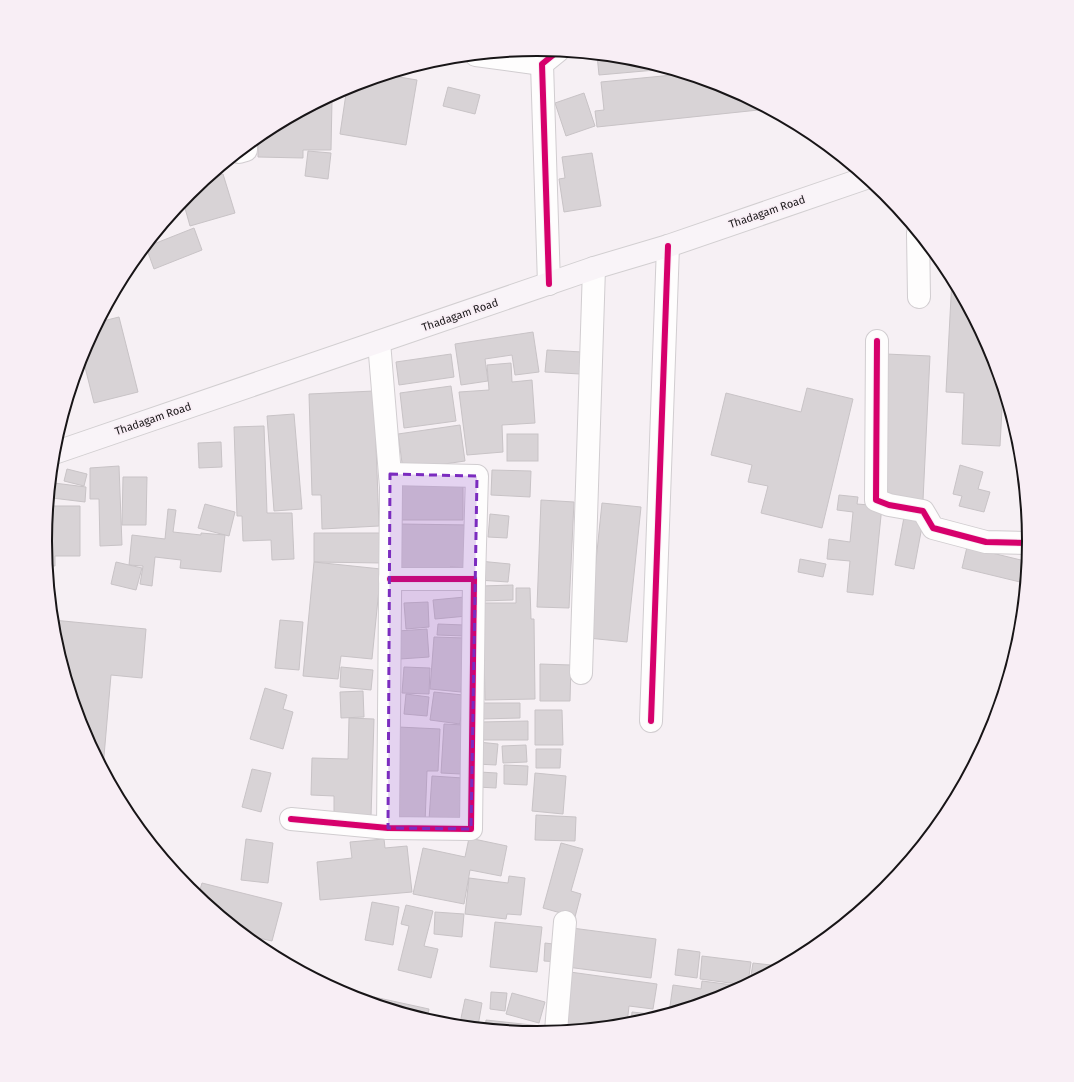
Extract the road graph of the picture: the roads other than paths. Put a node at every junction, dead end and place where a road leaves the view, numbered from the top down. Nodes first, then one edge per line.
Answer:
1 (526, 56) edge
2 (550, 57) edge
3 (861, 180) edge
4 (918, 241) edge
5 (668, 246) junction
6 (594, 268) junction
7 (549, 284) junction
8 (919, 297) dead end
9 (877, 341) dead end
10 (379, 342) junction
11 (61, 449) edge
12 (390, 474) junction
13 (1022, 543) edge
14 (390, 579) junction
15 (474, 579) junction
16 (581, 673) dead end
17 (651, 721) dead end
18 (292, 820) dead end
19 (388, 828) junction
20 (565, 922) dead end
21 (556, 1025) edge

1 - 2 street
2 - 7 street
3 - 5 main road, Thadagam Road
4 - 8 street
5 - 6 main road, Thadagam Road
5 - 17 street
6 - 7 main road, Thadagam Road
6 - 16 street
7 - 10 main road, Thadagam Road
9 - 13 street
10 - 11 main road, Thadagam Road
10 - 12 street
12 - 14 street
12 - 15 street
14 - 15 street
14 - 19 street
15 - 19 street
18 - 19 street
20 - 21 street

